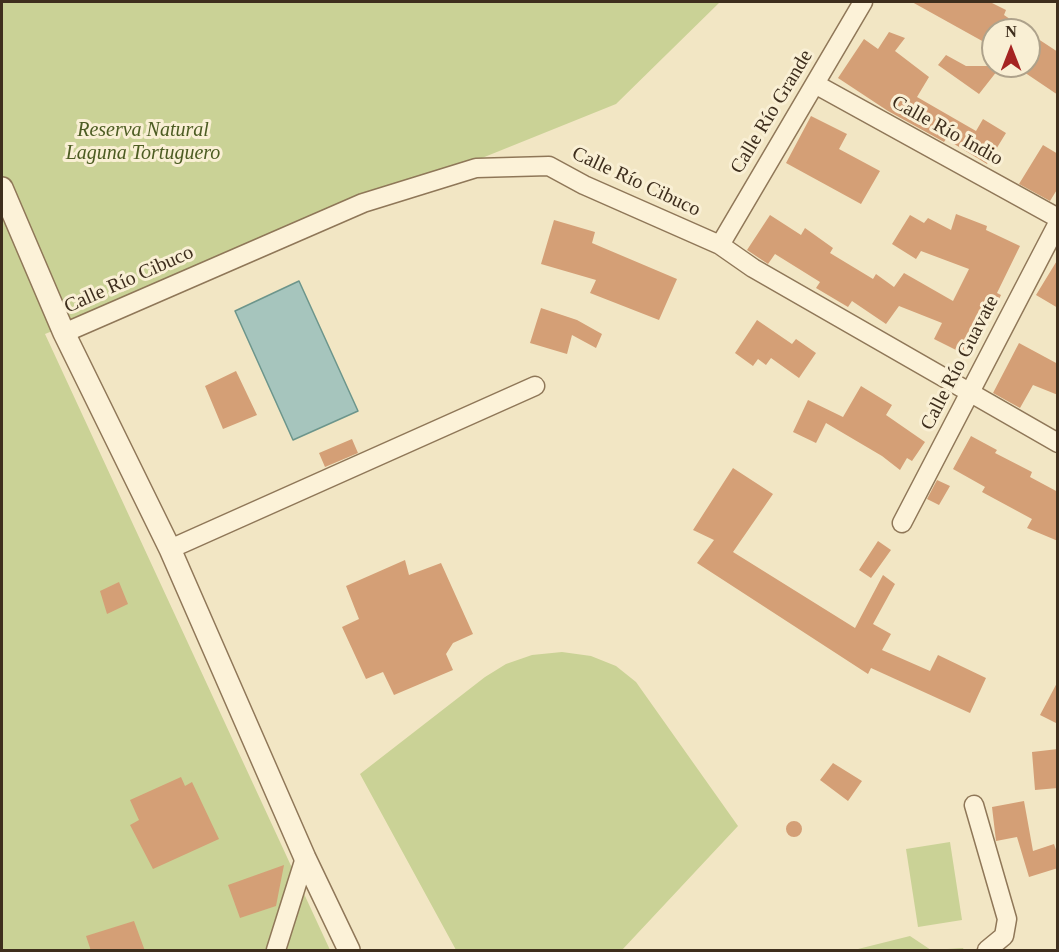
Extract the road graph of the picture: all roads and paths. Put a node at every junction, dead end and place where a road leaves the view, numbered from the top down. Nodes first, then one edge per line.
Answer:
1 (863, 2) edge
2 (815, 84) junction
3 (2, 188) edge
4 (1058, 218) edge
5 (1058, 223) edge
6 (720, 245) junction
7 (64, 333) junction
8 (536, 386) dead end
9 (971, 392) junction
10 (1058, 443) edge
11 (902, 523) dead end
12 (170, 549) junction
13 (974, 805) dead end
14 (305, 858) junction
15 (276, 951) edge
16 (349, 951) edge
17 (987, 951) edge

1 - 2 street, Calle Río Grande
2 - 4 street, Calle Río Indio
2 - 6 street, Calle Río Grande
3 - 7 street
5 - 9 street, Calle Río Guavate
6 - 7 street, Calle Río Cibuco
6 - 9 street, Calle Río Cibuco
7 - 12 street
8 - 12 street
9 - 10 street, Calle Río Cibuco
9 - 11 street, Calle Río Guavate
12 - 14 street
13 - 17 street
14 - 15 street
14 - 16 street

